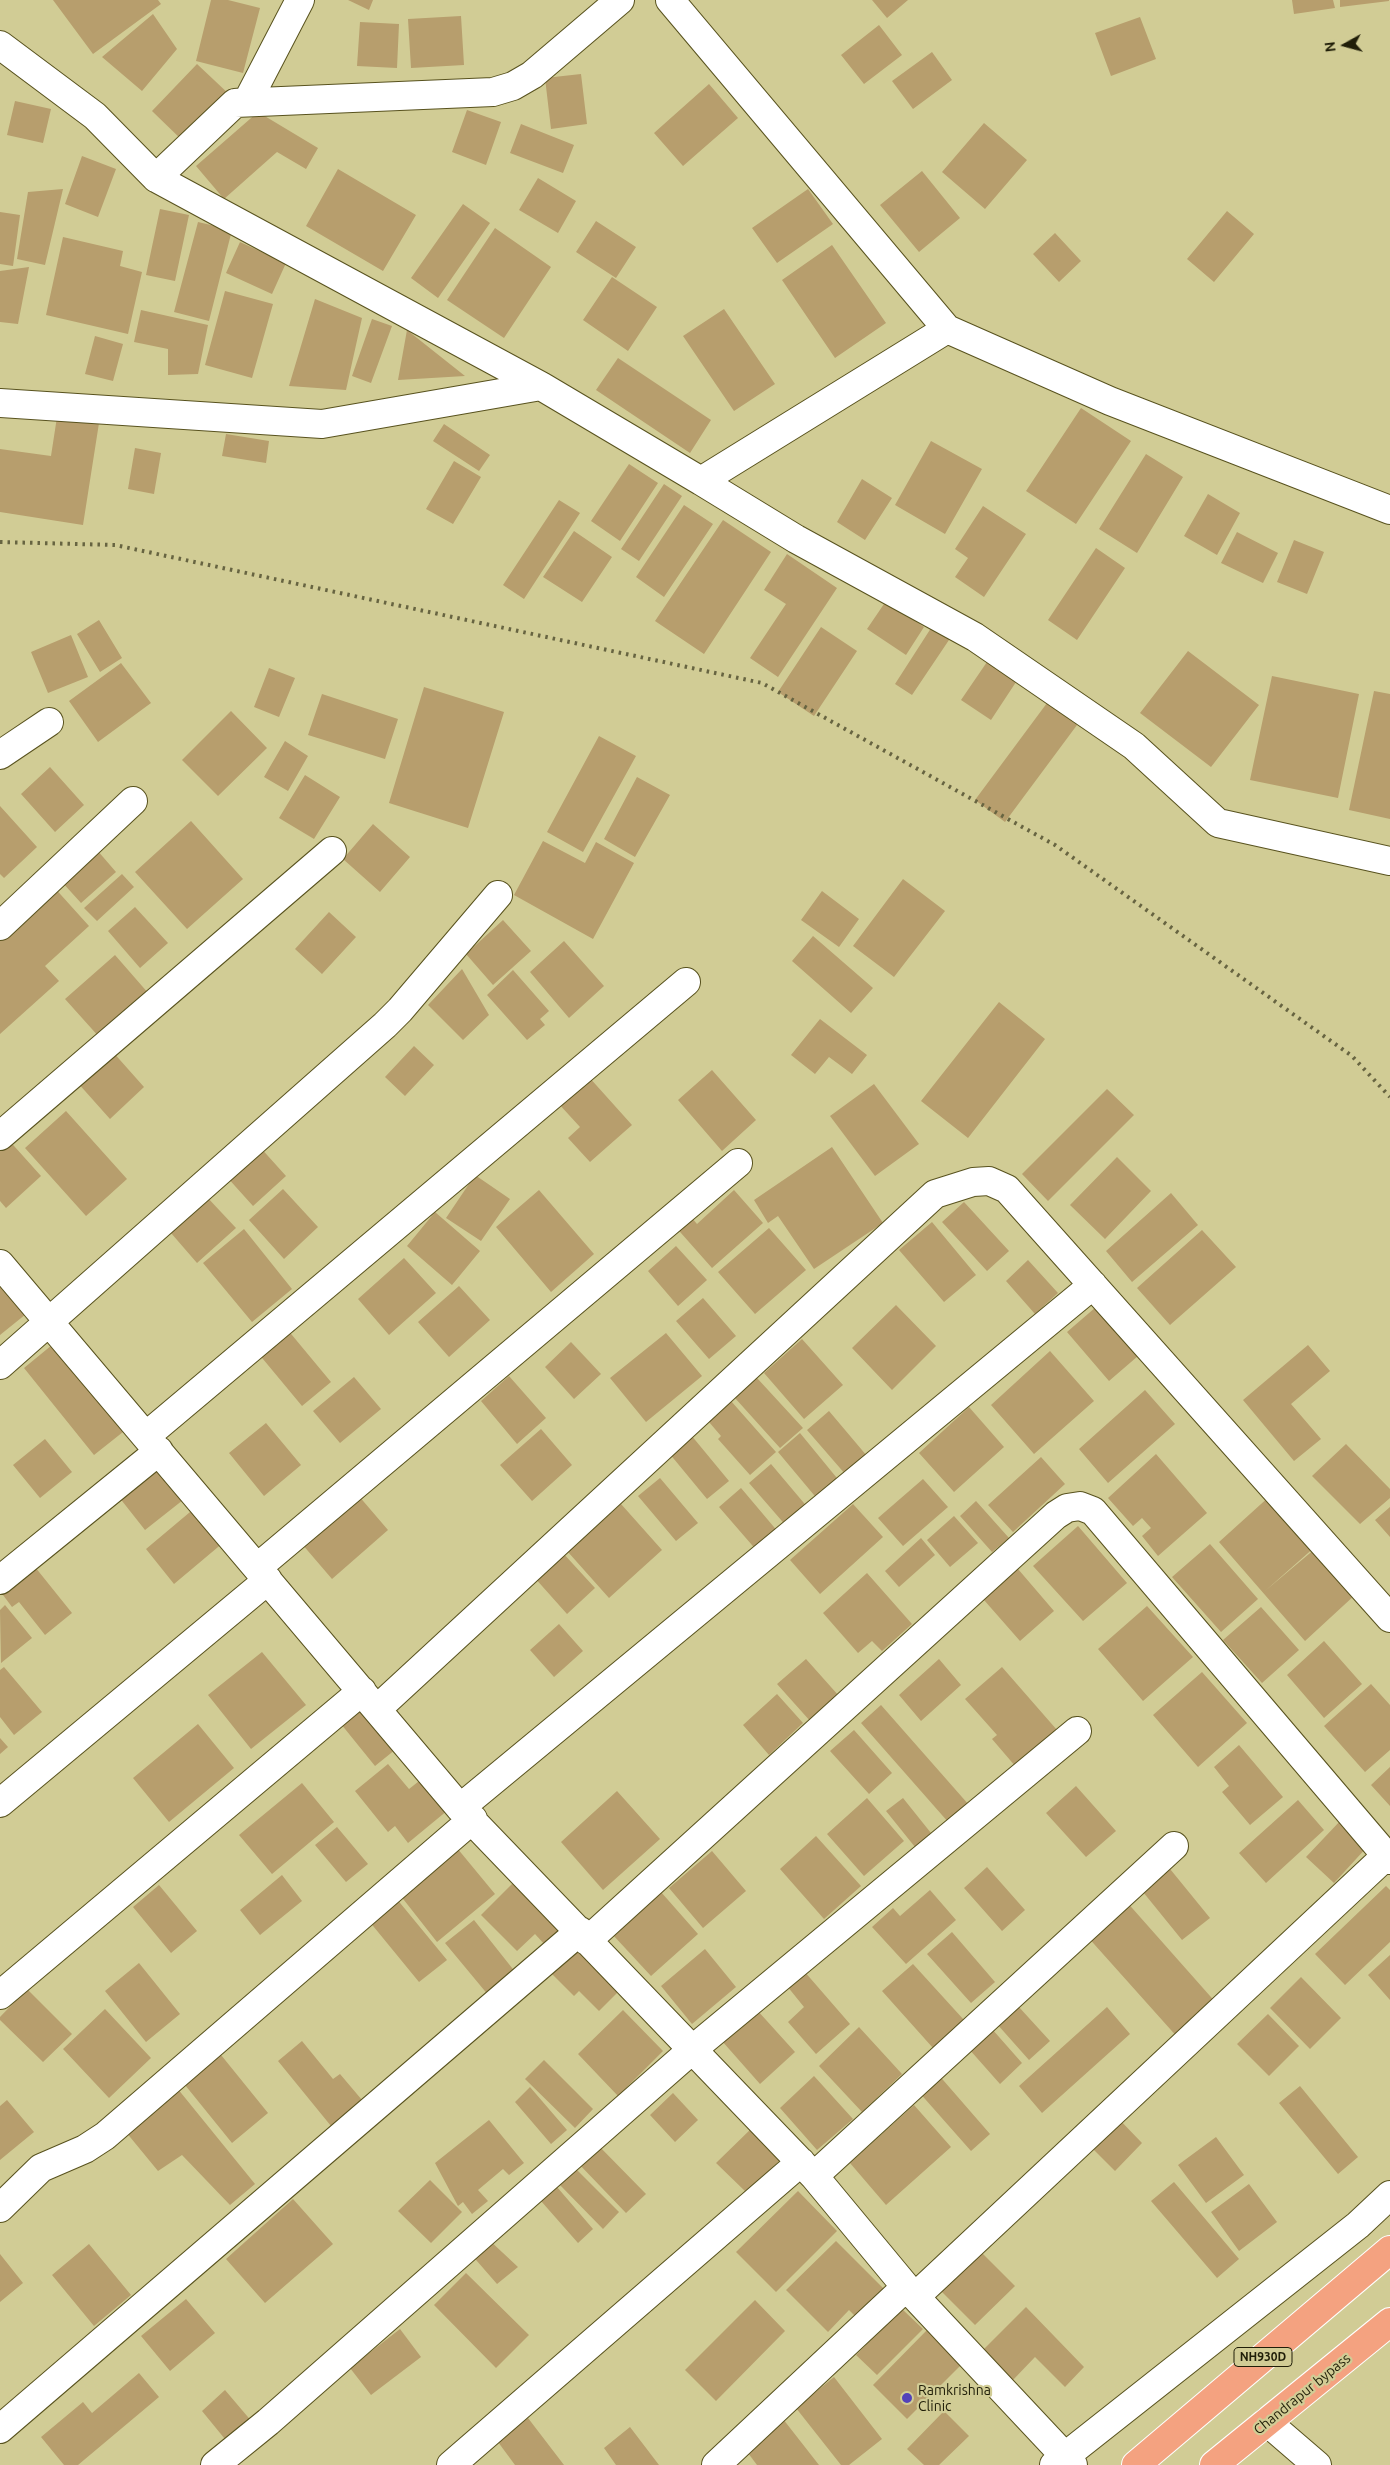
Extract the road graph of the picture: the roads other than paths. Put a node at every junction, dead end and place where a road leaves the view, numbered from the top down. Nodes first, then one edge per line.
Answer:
1 (300, 0) edge
2 (620, 0) edge
3 (670, 0) edge
4 (0, 45) edge
5 (235, 103) junction
6 (156, 178) junction
7 (948, 329) junction
8 (541, 386) junction
9 (0, 402) edge
10 (701, 481) junction
11 (1390, 510) edge
12 (49, 722) dead end
13 (0, 755) edge
14 (133, 801) dead end
15 (332, 851) dead end
16 (1390, 861) edge
17 (498, 895) dead end
18 (0, 926) edge
19 (686, 982) dead end
20 (0, 1136) edge
21 (738, 1163) dead end
22 (0, 1264) edge
23 (1093, 1285) junction
24 (48, 1322) junction
25 (0, 1365) edge
26 (153, 1444) junction
27 (263, 1574) junction
28 (0, 1580) edge
29 (1390, 1618) edge
30 (369, 1700) junction
31 (1078, 1730) dead end
32 (0, 1803) edge
33 (467, 1814) junction
34 (1174, 1846) dead end
35 (1388, 1858) edge
36 (583, 1936) junction
37 (0, 1995) edge
38 (693, 2049) junction
39 (808, 2169) junction
40 (1390, 2195) edge
41 (0, 2208) edge
42 (1390, 2250) edge
43 (911, 2292) junction
44 (1390, 2322) edge
45 (1268, 2422) junction
46 (0, 2429) edge
47 (1064, 2462) edge
48 (215, 2465) edge
49 (451, 2465) edge
50 (716, 2465) edge
51 (1136, 2465) edge
52 (1214, 2465) edge
53 (1316, 2465) edge

1 - 5 street
2 - 5 street
3 - 7 street
4 - 6 street
5 - 6 street
6 - 8 street
7 - 10 street
7 - 11 street
8 - 9 street
8 - 10 street
10 - 16 street
12 - 13 street
14 - 18 street
15 - 20 street
17 - 24 street
19 - 26 street
21 - 27 street
22 - 24 street
23 - 29 street
23 - 30 street
23 - 33 street
24 - 25 street
24 - 26 street
26 - 27 street
26 - 28 street
27 - 30 street
27 - 32 street
30 - 33 street
30 - 37 street
31 - 38 street
33 - 36 street
33 - 41 street
34 - 39 street
35 - 36 street
35 - 43 street
36 - 38 street
36 - 46 street
38 - 39 street
38 - 48 street
39 - 43 street
39 - 49 street
40 - 47 street
42 - 51 highway, NH930D
43 - 47 street
43 - 50 street
44 - 45 highway, Chandrapur bypass
45 - 52 highway, Chandrapur bypass
45 - 53 street

